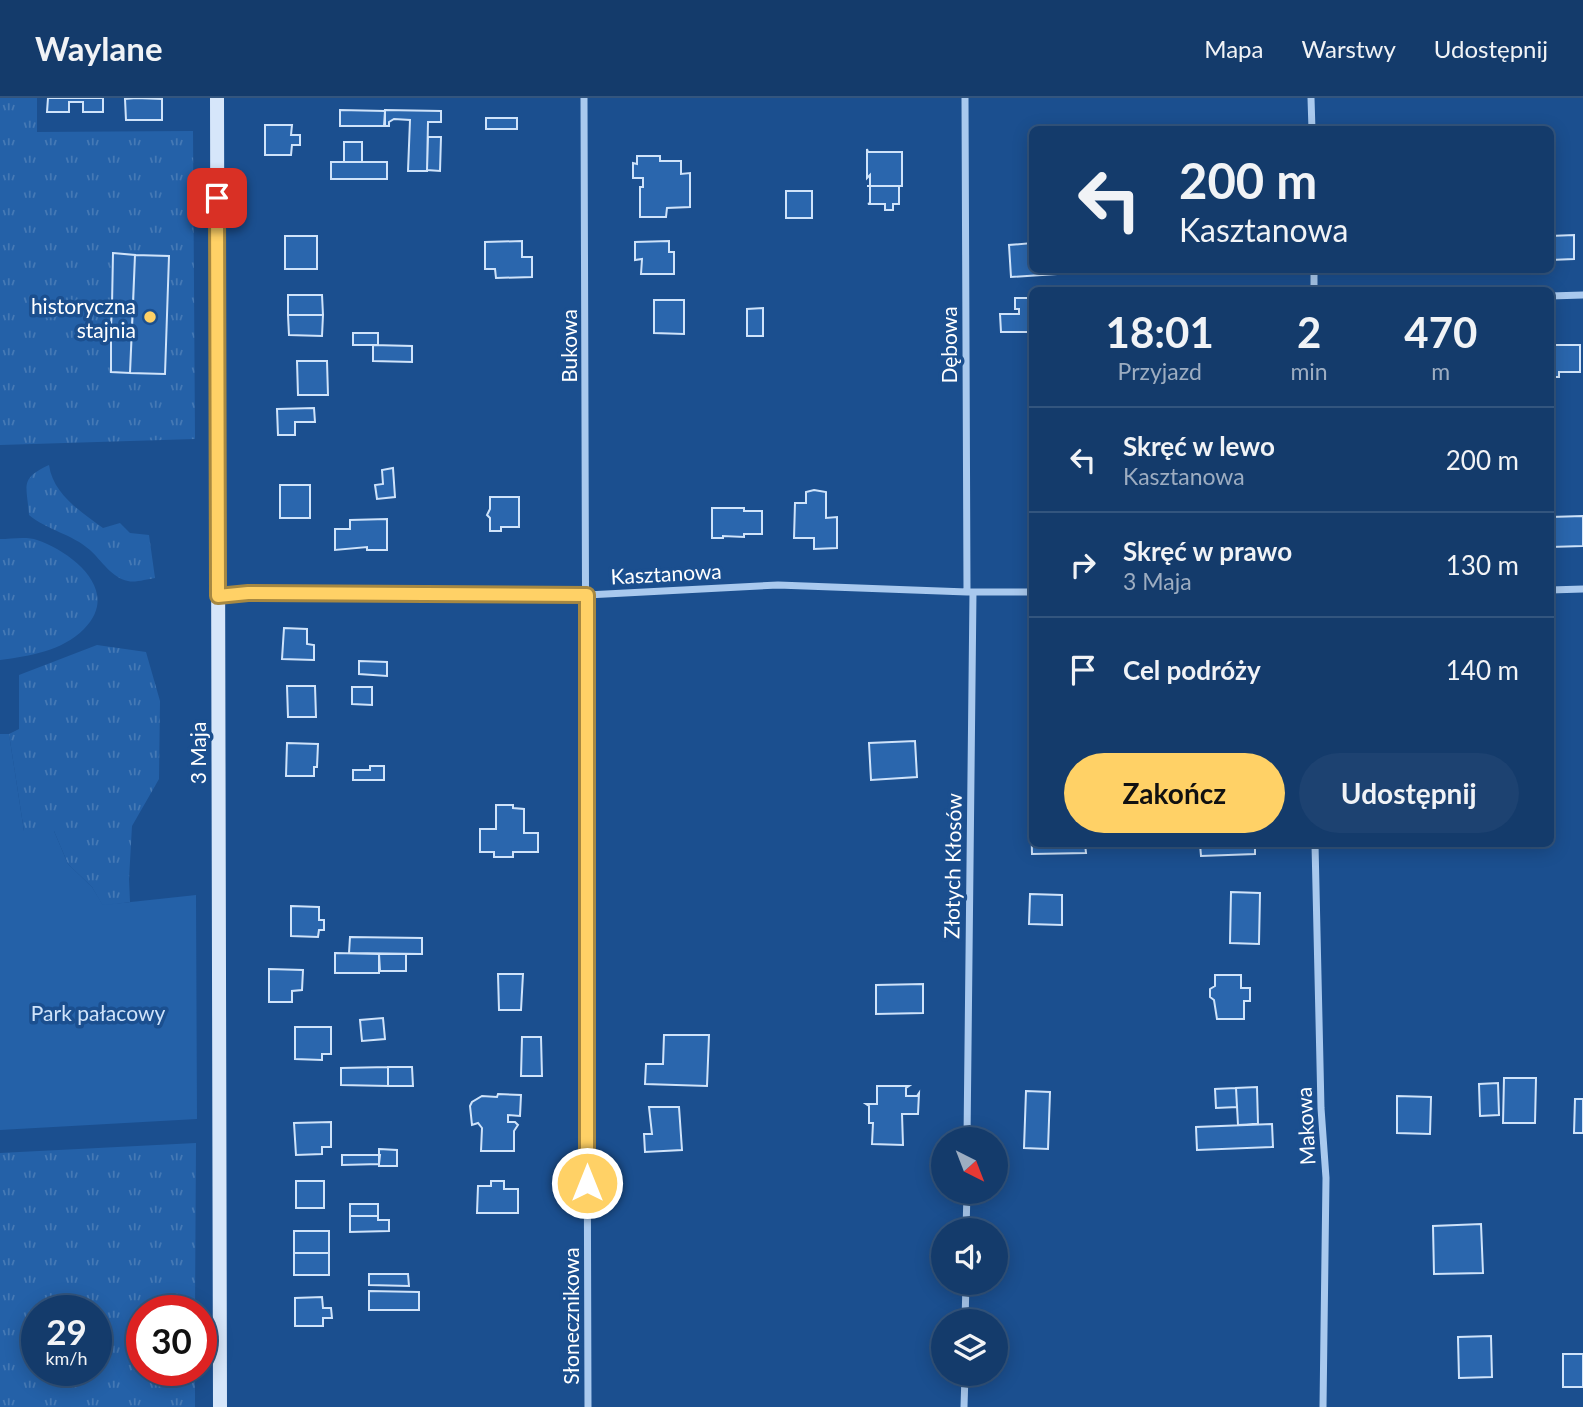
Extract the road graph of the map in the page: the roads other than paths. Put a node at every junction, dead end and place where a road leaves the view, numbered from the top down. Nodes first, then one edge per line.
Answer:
1 (217, 98) edge
2 (584, 98) edge
3 (965, 98) edge
4 (1311, 98) edge
5 (1312, 126) edge
6 (1583, 295) edge
7 (1554, 296) edge
8 (1583, 589) edge
9 (1554, 590) edge
10 (970, 592) junction
11 (1029, 592) edge
12 (587, 595) junction
13 (218, 596) junction
14 (1315, 847) edge
15 (967, 1127) edge
16 (965, 1386) edge
17 (220, 1407) edge
18 (587, 1407) edge
19 (964, 1407) edge
20 (1323, 1407) edge

1 - 13 street, 3 Maja
2 - 12 street, Bukowa
3 - 10 street, Dębowa
4 - 5 street
6 - 7 street
8 - 9 street
10 - 11 street, Kasztanowa
10 - 12 street, Kasztanowa
10 - 15 street, Złotych Kłosów
12 - 13 street, Kasztanowa
12 - 18 street, Słonecznikowa
13 - 17 street, 3 Maja
14 - 20 street, Makowa
16 - 19 street

